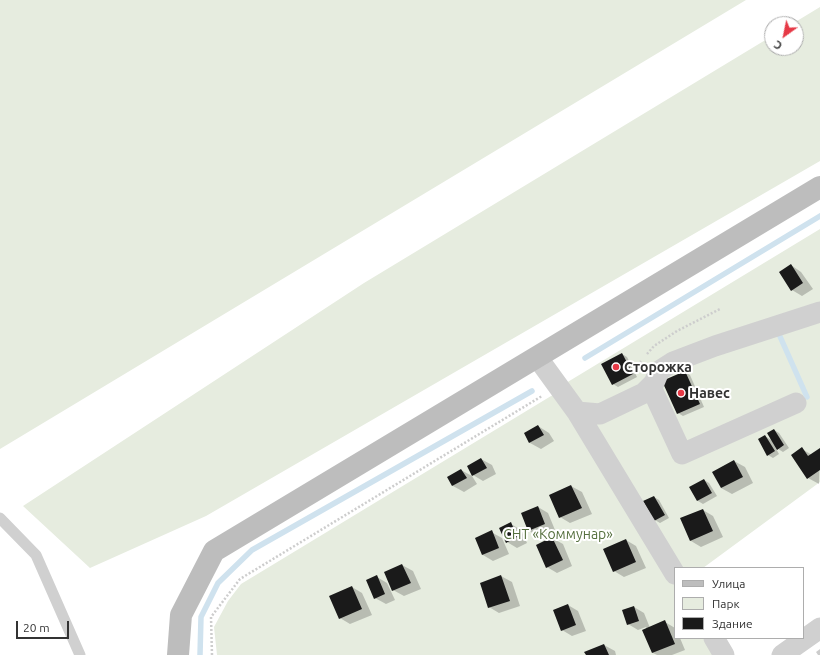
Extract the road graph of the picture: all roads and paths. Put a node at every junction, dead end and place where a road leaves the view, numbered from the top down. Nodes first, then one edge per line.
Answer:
1 (820, 187) edge
2 (720, 308) dead end
3 (820, 312) edge
4 (537, 357) junction
5 (635, 368) dead end
6 (651, 386) junction
7 (547, 393) dead end
8 (796, 403) dead end
9 (577, 412) junction
10 (0, 518) edge
11 (674, 572) edge
12 (820, 628) edge
13 (715, 639) edge
14 (79, 655) edge
15 (178, 655) edge
16 (212, 655) edge
17 (724, 655) edge
18 (782, 655) edge

1 - 4 street
2 - 5 path
3 - 6 street
4 - 9 street
4 - 15 street
6 - 8 street
6 - 9 street
7 - 16 path
9 - 11 street
10 - 14 lane
12 - 18 street
13 - 17 street

